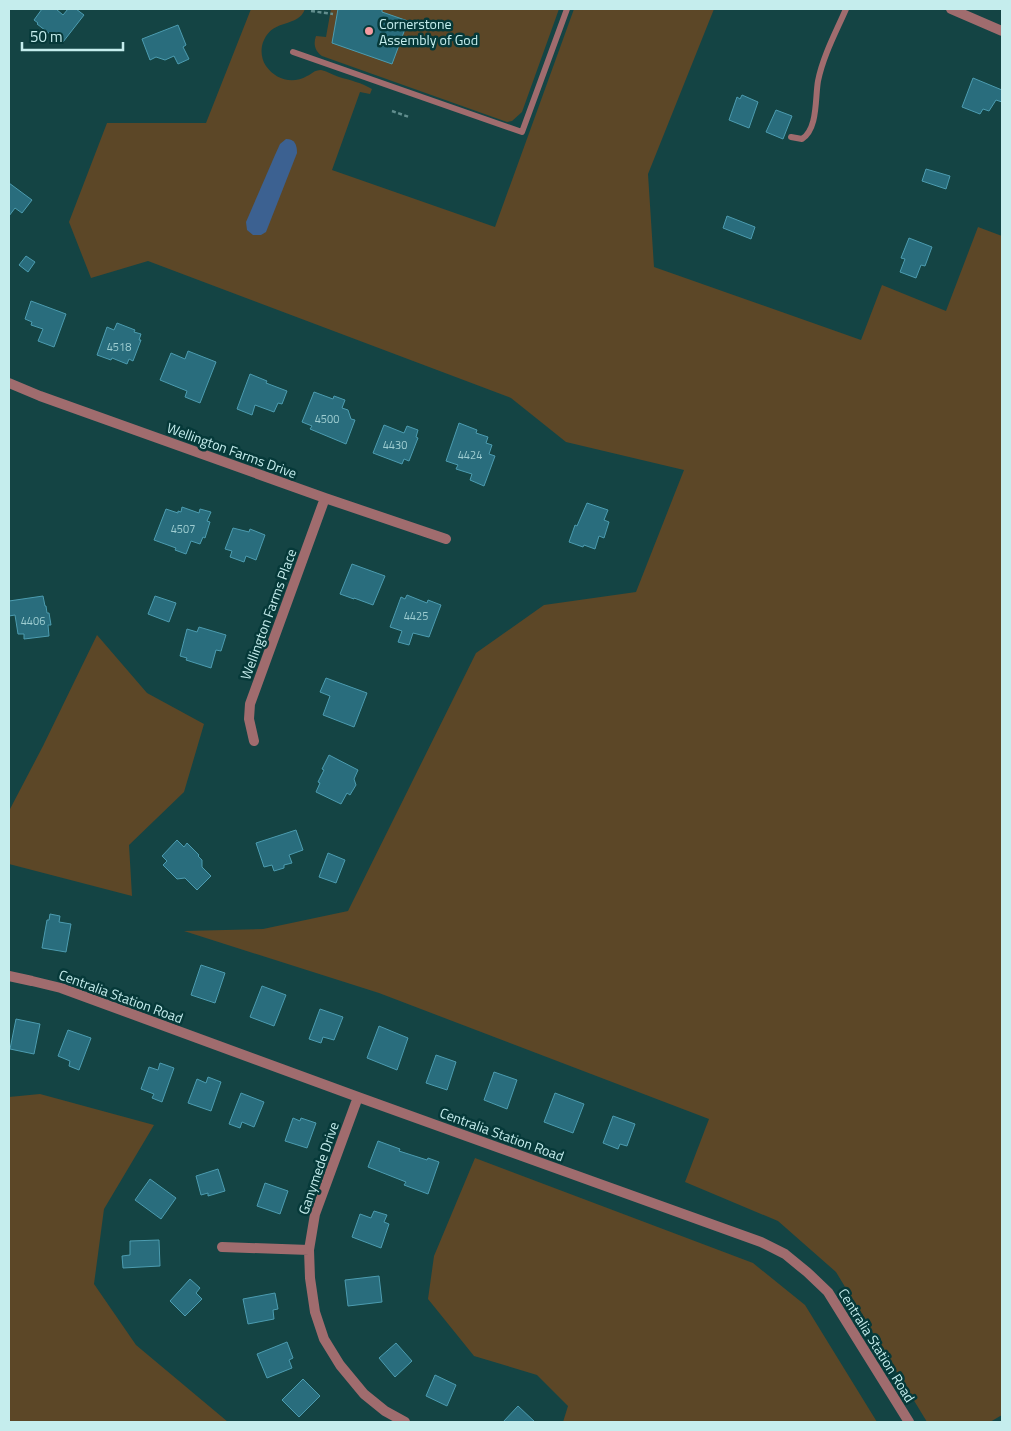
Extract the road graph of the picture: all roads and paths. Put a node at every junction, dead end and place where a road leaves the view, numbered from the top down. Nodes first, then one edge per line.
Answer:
1 (567, 9) edge
2 (846, 9) edge
3 (951, 9) edge
4 (312, 11) dead end
5 (333, 14) dead end
6 (1002, 31) edge
7 (292, 52) dead end
8 (392, 111) dead end
9 (409, 117) dead end
10 (791, 137) dead end
11 (9, 383) edge
12 (325, 498) junction
13 (446, 539) dead end
14 (254, 741) dead end
15 (9, 976) edge
16 (358, 1097) junction
17 (222, 1247) dead end
18 (309, 1250) junction
19 (405, 1422) edge
20 (909, 1422) edge

1 - 7 lane
2 - 10 lane
3 - 6 street
4 - 5 path
8 - 9 path
11 - 12 street, Wellington Farms Drive
12 - 13 street, Wellington Farms Drive
12 - 14 street, Wellington Farms Place
15 - 16 street, Centralia Station Road
16 - 18 street, Ganymede Drive
16 - 20 street, Centralia Station Road
17 - 18 street
18 - 19 street, Ganymede Drive

